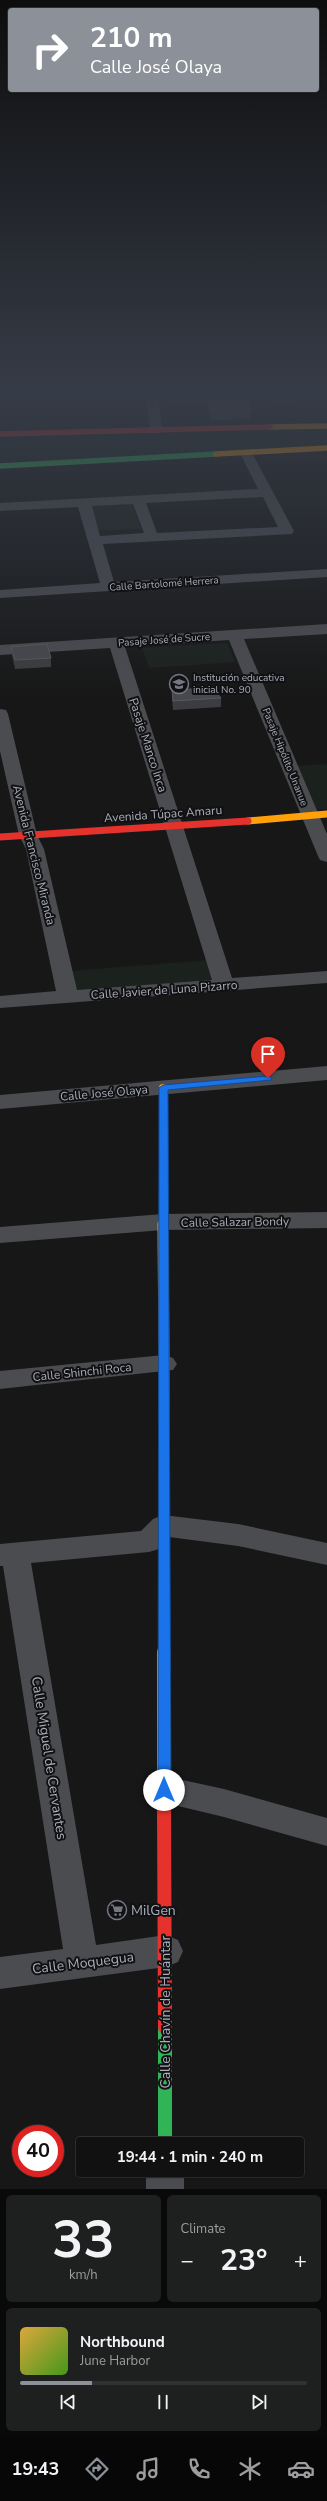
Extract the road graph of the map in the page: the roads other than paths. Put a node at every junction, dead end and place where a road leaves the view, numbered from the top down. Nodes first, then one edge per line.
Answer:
1 (209, 496) edge
2 (270, 496) edge
3 (138, 500) junction
4 (84, 503) junction
5 (0, 507) edge
6 (152, 537) junction
7 (95, 540) junction
8 (326, 576) edge
9 (108, 587) junction
10 (0, 594) edge
11 (327, 629) edge
12 (235, 635) junction
13 (116, 643) junction
14 (0, 650) edge
15 (0, 714) edge
16 (6, 770) edge
17 (327, 814) edge
18 (309, 815) junction
19 (174, 827) junction
20 (28, 835) junction
21 (0, 837) edge
22 (327, 856) edge
23 (327, 977) edge
24 (224, 985) junction
25 (68, 997) junction
26 (0, 1002) edge
27 (327, 1073) edge
28 (163, 1088) junction
29 (0, 1102) edge
30 (327, 1220) edge
31 (163, 1222) junction
32 (0, 1236) edge
33 (164, 1364) junction
34 (0, 1380) edge
35 (163, 1526) junction
36 (327, 1554) edge
37 (8, 1555) edge
38 (164, 1790) junction
39 (327, 1832) edge
40 (166, 1952) junction
41 (82, 1963) junction
42 (0, 1973) edge
43 (165, 2137) edge
44 (165, 2177) edge
45 (165, 2189) edge

1 - 3 street
2 - 6 street
3 - 4 street
3 - 6 street
4 - 5 street
4 - 7 street
6 - 7 street
7 - 9 street
8 - 9 street, Calle Bartolomé Herrera
9 - 10 street, Calle Bartolomé Herrera
11 - 12 street, Pasaje José de Sucre
12 - 13 street, Pasaje José de Sucre
12 - 18 street, Pasaje Hipólito Unanue
13 - 14 street, Pasaje José de Sucre
13 - 19 street, Pasaje Manco Inca
15 - 16 street, Avenida Francisco Miranda
16 - 20 street, Avenida Francisco Miranda
17 - 18 street, Avenida Túpac Amaru
18 - 19 street, Avenida Túpac Amaru
18 - 22 street, Pasaje Hipólito Unanue
19 - 20 street, Avenida Túpac Amaru
19 - 24 street, Pasaje Manco Inca
20 - 21 street, Avenida Túpac Amaru
20 - 25 street, Avenida Francisco Miranda
23 - 24 street, Calle Javier de Luna Pizarro
24 - 25 street, Calle Javier de Luna Pizarro
25 - 26 street, Calle Javier de Luna Pizarro
27 - 28 street, Calle José Olaya
28 - 29 street, Calle José Olaya
28 - 31 street, Calle Chavín de Huántar
30 - 31 street, Calle Salazar Bondy
31 - 32 street, Calle Salazar Bondy
31 - 33 street, Calle Chavín de Huántar
33 - 34 street, Calle Shinchi Roca
33 - 35 street, Calle Chavín de Huántar
35 - 36 street
35 - 37 street
35 - 38 street, Calle Chavín de Huántar
37 - 41 street, Calle Miguel de Cervantes
38 - 39 street
38 - 40 street, Calle Chavín de Huántar
40 - 41 street, Calle Moquegua
40 - 43 street, Calle Chavín de Huántar
41 - 42 street, Calle Moquegua
44 - 45 street

